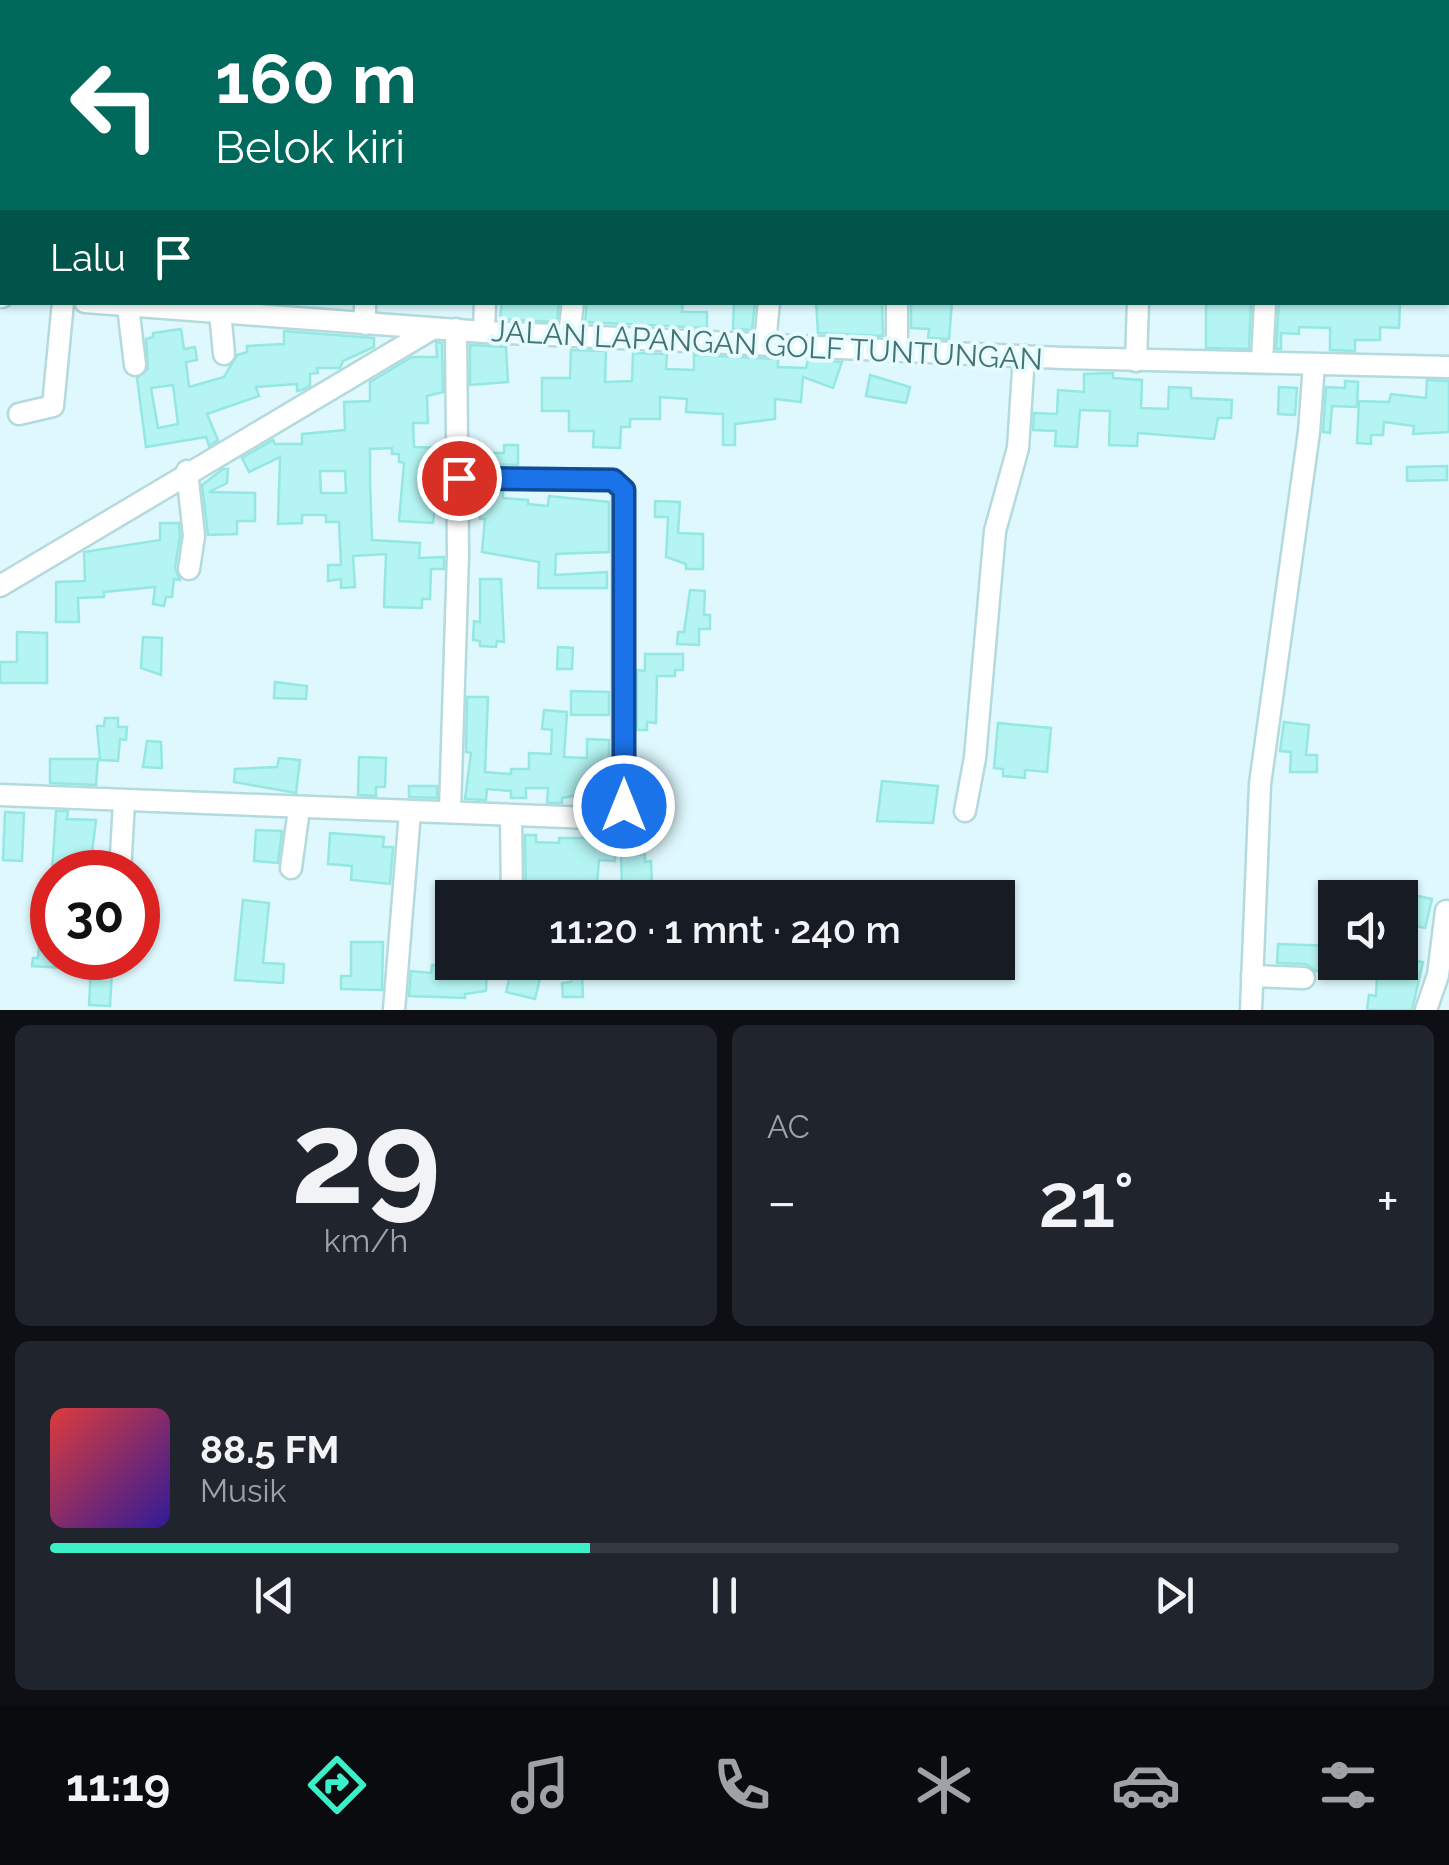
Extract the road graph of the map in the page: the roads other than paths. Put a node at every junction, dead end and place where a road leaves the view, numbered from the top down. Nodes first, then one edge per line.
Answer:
1 (63, 305) edge
2 (117, 305) edge
3 (366, 305) edge
4 (484, 305) edge
5 (573, 305) edge
6 (769, 305) edge
7 (897, 305) edge
8 (1138, 305) edge
9 (1265, 305) edge
10 (128, 306) junction
11 (220, 312) junction
12 (365, 324) junction
13 (432, 329) junction
14 (456, 329) junction
15 (484, 332) junction
16 (570, 336) junction
17 (765, 344) junction
18 (896, 348) junction
19 (224, 354) dead end
20 (1024, 356) junction
21 (1136, 361) junction
22 (1262, 362) junction
23 (135, 364) dead end
24 (1314, 364) junction
25 (1449, 367) edge
26 (19, 414) dead end
27 (188, 471) junction
28 (459, 478) junction
29 (188, 569) dead end
30 (0, 586) edge
31 (0, 795) edge
32 (124, 802) junction
33 (299, 809) junction
34 (450, 810) junction
35 (966, 811) dead end
36 (410, 812) junction
37 (512, 816) junction
38 (121, 850) edge
39 (292, 868) dead end
40 (512, 880) edge
41 (1446, 910) dead end
42 (1252, 976) junction
43 (1304, 978) dead end
44 (394, 1010) edge
45 (1251, 1010) edge
46 (1426, 1010) edge

1 - 26 street
2 - 10 street, JALAN LAPANGAN GOLF TUNTUNGAN
3 - 12 street
4 - 15 street
5 - 16 street
6 - 17 street
7 - 18 street
8 - 21 street
9 - 22 street
10 - 11 street, JALAN LAPANGAN GOLF TUNTUNGAN
10 - 23 street
11 - 12 street, JALAN LAPANGAN GOLF TUNTUNGAN
11 - 19 street
12 - 13 street, JALAN LAPANGAN GOLF TUNTUNGAN
13 - 14 street, JALAN LAPANGAN GOLF TUNTUNGAN
13 - 27 street
14 - 15 street, JALAN LAPANGAN GOLF TUNTUNGAN
14 - 28 street
15 - 16 street, JALAN LAPANGAN GOLF TUNTUNGAN
16 - 17 street, JALAN LAPANGAN GOLF TUNTUNGAN
17 - 18 street, JALAN LAPANGAN GOLF TUNTUNGAN
18 - 20 street, JALAN LAPANGAN GOLF TUNTUNGAN
20 - 21 street, JALAN LAPANGAN GOLF TUNTUNGAN
20 - 35 street
21 - 22 street, JALAN LAPANGAN GOLF TUNTUNGAN
22 - 24 street, JALAN LAPANGAN GOLF TUNTUNGAN
24 - 25 street, JALAN LAPANGAN GOLF TUNTUNGAN
24 - 42 street
27 - 29 street
27 - 30 street
28 - 34 street
28 - 37 street
31 - 32 street
32 - 33 street
32 - 38 street
33 - 36 street
33 - 39 street
34 - 36 street
34 - 37 street
36 - 44 street
37 - 40 street
41 - 46 street
42 - 43 street
42 - 45 street

